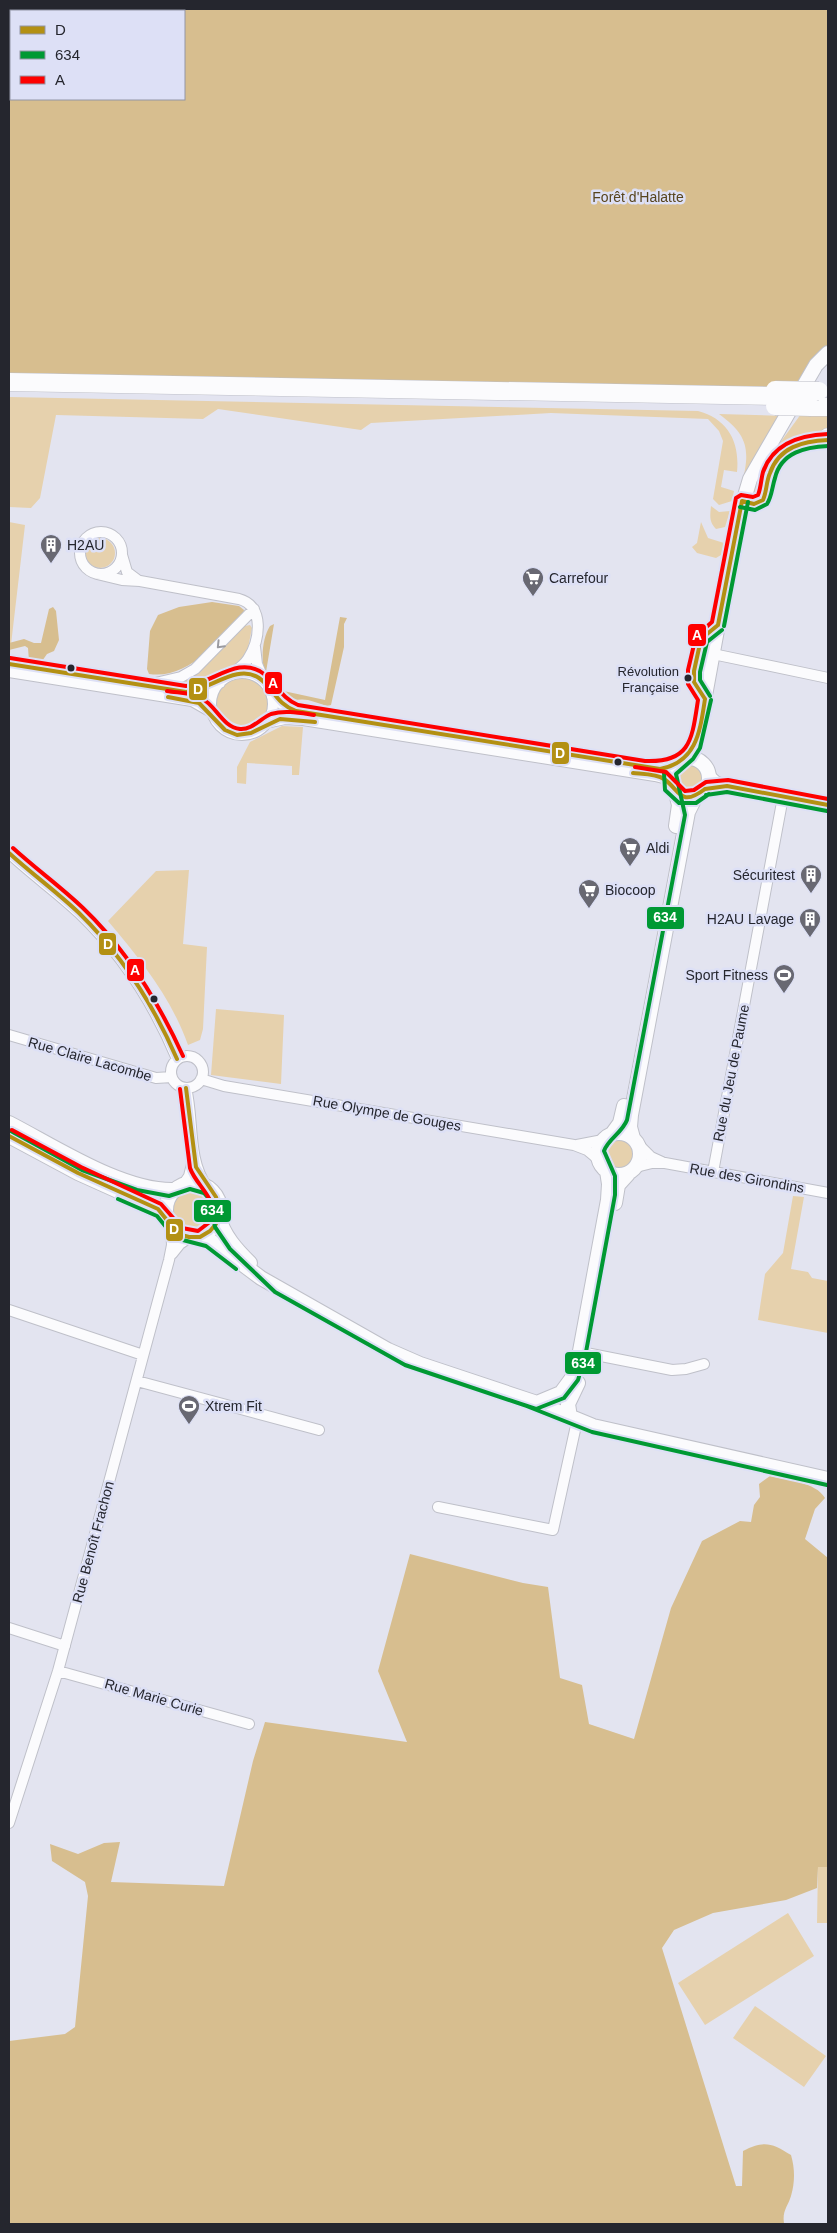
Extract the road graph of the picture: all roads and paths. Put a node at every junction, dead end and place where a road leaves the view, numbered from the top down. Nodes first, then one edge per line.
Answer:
1 (828, 353) edge
2 (9, 382) edge
3 (9, 392) edge
4 (822, 398) edge
5 (778, 402) junction
6 (827, 439) edge
7 (742, 501) junction
8 (122, 555) junction
9 (97, 574) junction
10 (140, 581) junction
11 (254, 610) junction
12 (255, 641) junction
13 (713, 654) junction
14 (9, 664) edge
15 (9, 672) edge
16 (828, 678) edge
17 (224, 679) junction
18 (264, 681) junction
19 (147, 686) junction
20 (272, 697) junction
21 (213, 714) junction
22 (266, 724) junction
23 (698, 734) junction
24 (679, 763) junction
25 (705, 769) junction
26 (728, 786) junction
27 (673, 788) junction
28 (701, 793) junction
29 (783, 797) junction
30 (828, 805) edge
31 (9, 854) edge
32 (9, 1035) edge
33 (177, 1059) junction
34 (172, 1077) junction
35 (201, 1079) junction
36 (186, 1088) junction
37 (9, 1124) edge
38 (9, 1136) edge
39 (608, 1137) junction
40 (636, 1141) junction
41 (574, 1145) junction
42 (194, 1156) junction
43 (598, 1160) junction
44 (665, 1163) junction
45 (632, 1170) junction
46 (607, 1172) junction
47 (713, 1172) junction
48 (179, 1187) junction
49 (206, 1187) junction
50 (828, 1193) edge
51 (219, 1216) junction
52 (168, 1221) junction
53 (195, 1237) junction
54 (169, 1260) junction
55 (278, 1287) junction
56 (9, 1310) edge
57 (584, 1350) junction
58 (143, 1355) junction
59 (704, 1364) dead end
60 (137, 1381) junction
61 (537, 1403) junction
62 (573, 1419) junction
63 (319, 1430) dead end
64 (828, 1479) edge
65 (438, 1507) dead end
66 (9, 1628) edge
67 (65, 1646) junction
68 (58, 1670) junction
69 (249, 1724) dead end
70 (9, 1823) edge

1 - 5 street
2 - 5 highway
3 - 5 highway
4 - 5 highway, bridge
5 - 7 street
6 - 7 street
7 - 13 street
8 - 9 street
8 - 9 street
8 - 10 street
9 - 10 street
10 - 11 street
11 - 12 street
11 -> 19 street
12 - 17 street
12 - 18 street
13 - 16 street
13 - 23 street
14 - 19 street
15 - 21 street
17 - 18 street
17 - 19 street
17 - 21 street
18 - 20 street
20 - 22 street
20 - 24 street
21 - 22 street
22 - 27 street
23 - 24 street
23 - 25 street
24 - 25 street
24 - 27 street
25 - 26 street
25 - 28 street
26 - 28 street
26 - 29 street
27 - 28 street
27 - 39 street
28 - 40 street
29 - 30 street
29 - 47 street, Rue du Jeu de Paume
31 - 33 street
32 - 34 street, Rue Claire Lacombe
33 - 34 street
33 - 35 street
34 - 36 street
35 - 36 street
35 - 41 street, Rue Olympe de Gouges
36 - 42 street
37 - 48 street
38 - 52 street
39 - 40 street
39 - 41 street, Rue Olympe de Gouges
39 - 43 street
40 - 44 street, Rue des Girondins
40 - 45 street
41 - 43 street, Rue Olympe de Gouges
42 - 48 street
42 - 49 street
43 - 46 street
44 - 45 street, Rue des Girondins
44 - 47 street, Rue des Girondins
45 - 46 street
45 - 57 street
46 - 57 street
47 - 50 street, Rue des Girondins
48 - 49 street
48 - 52 street
49 - 51 street
51 - 53 street
51 - 55 street
52 - 53 street
52 - 54 street, Rue Benoît Frachon
53 - 54 street, Rue Benoît Frachon
53 - 55 street
54 - 58 street, Rue Benoît Frachon
55 - 61 street
56 - 58 street
57 - 59 street
57 - 61 street
57 - 62 street
58 - 60 street, Rue Benoît Frachon
60 - 63 street
60 - 67 street, Rue Benoît Frachon
61 - 62 street
62 - 64 street
62 - 65 street
66 - 67 street
67 - 68 street, Rue Benoît Frachon
68 - 69 street, Rue Marie Curie
68 - 70 street, Rue Benoît Frachon

